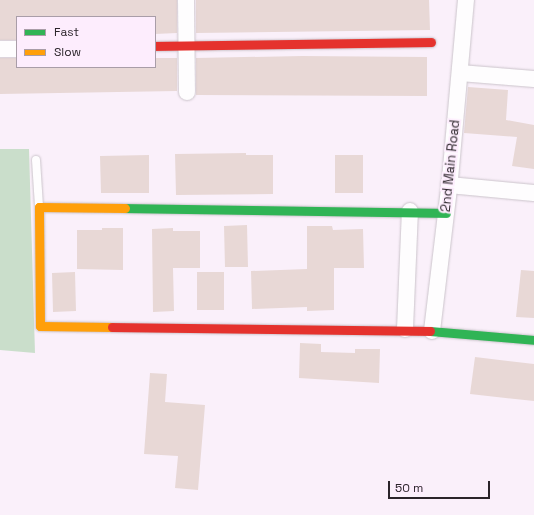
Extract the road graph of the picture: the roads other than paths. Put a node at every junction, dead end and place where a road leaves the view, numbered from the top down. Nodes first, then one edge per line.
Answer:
1 (186, 0) edge
2 (466, 0) edge
3 (431, 42) dead end
4 (186, 45) junction
5 (156, 46) edge
6 (0, 49) edge
7 (16, 49) edge
8 (460, 73) junction
9 (534, 79) edge
10 (187, 92) dead end
11 (36, 160) dead end
12 (449, 185) junction
13 (534, 193) edge
14 (39, 207) junction
15 (410, 211) junction
16 (446, 213) junction
17 (405, 329) junction
18 (432, 331) junction
19 (534, 340) edge

1 - 4 street
2 - 8 street, 2nd Main Road
3 - 4 street
4 - 5 street
4 - 10 street
6 - 7 street
8 - 9 street
8 - 12 street, 2nd Main Road
11 - 14 lane
12 - 13 street
12 - 16 street, 2nd Main Road
14 - 15 street
14 - 17 street
15 - 16 street
15 - 17 street
16 - 18 street, 2nd Main Road
17 - 18 street
18 - 19 street

